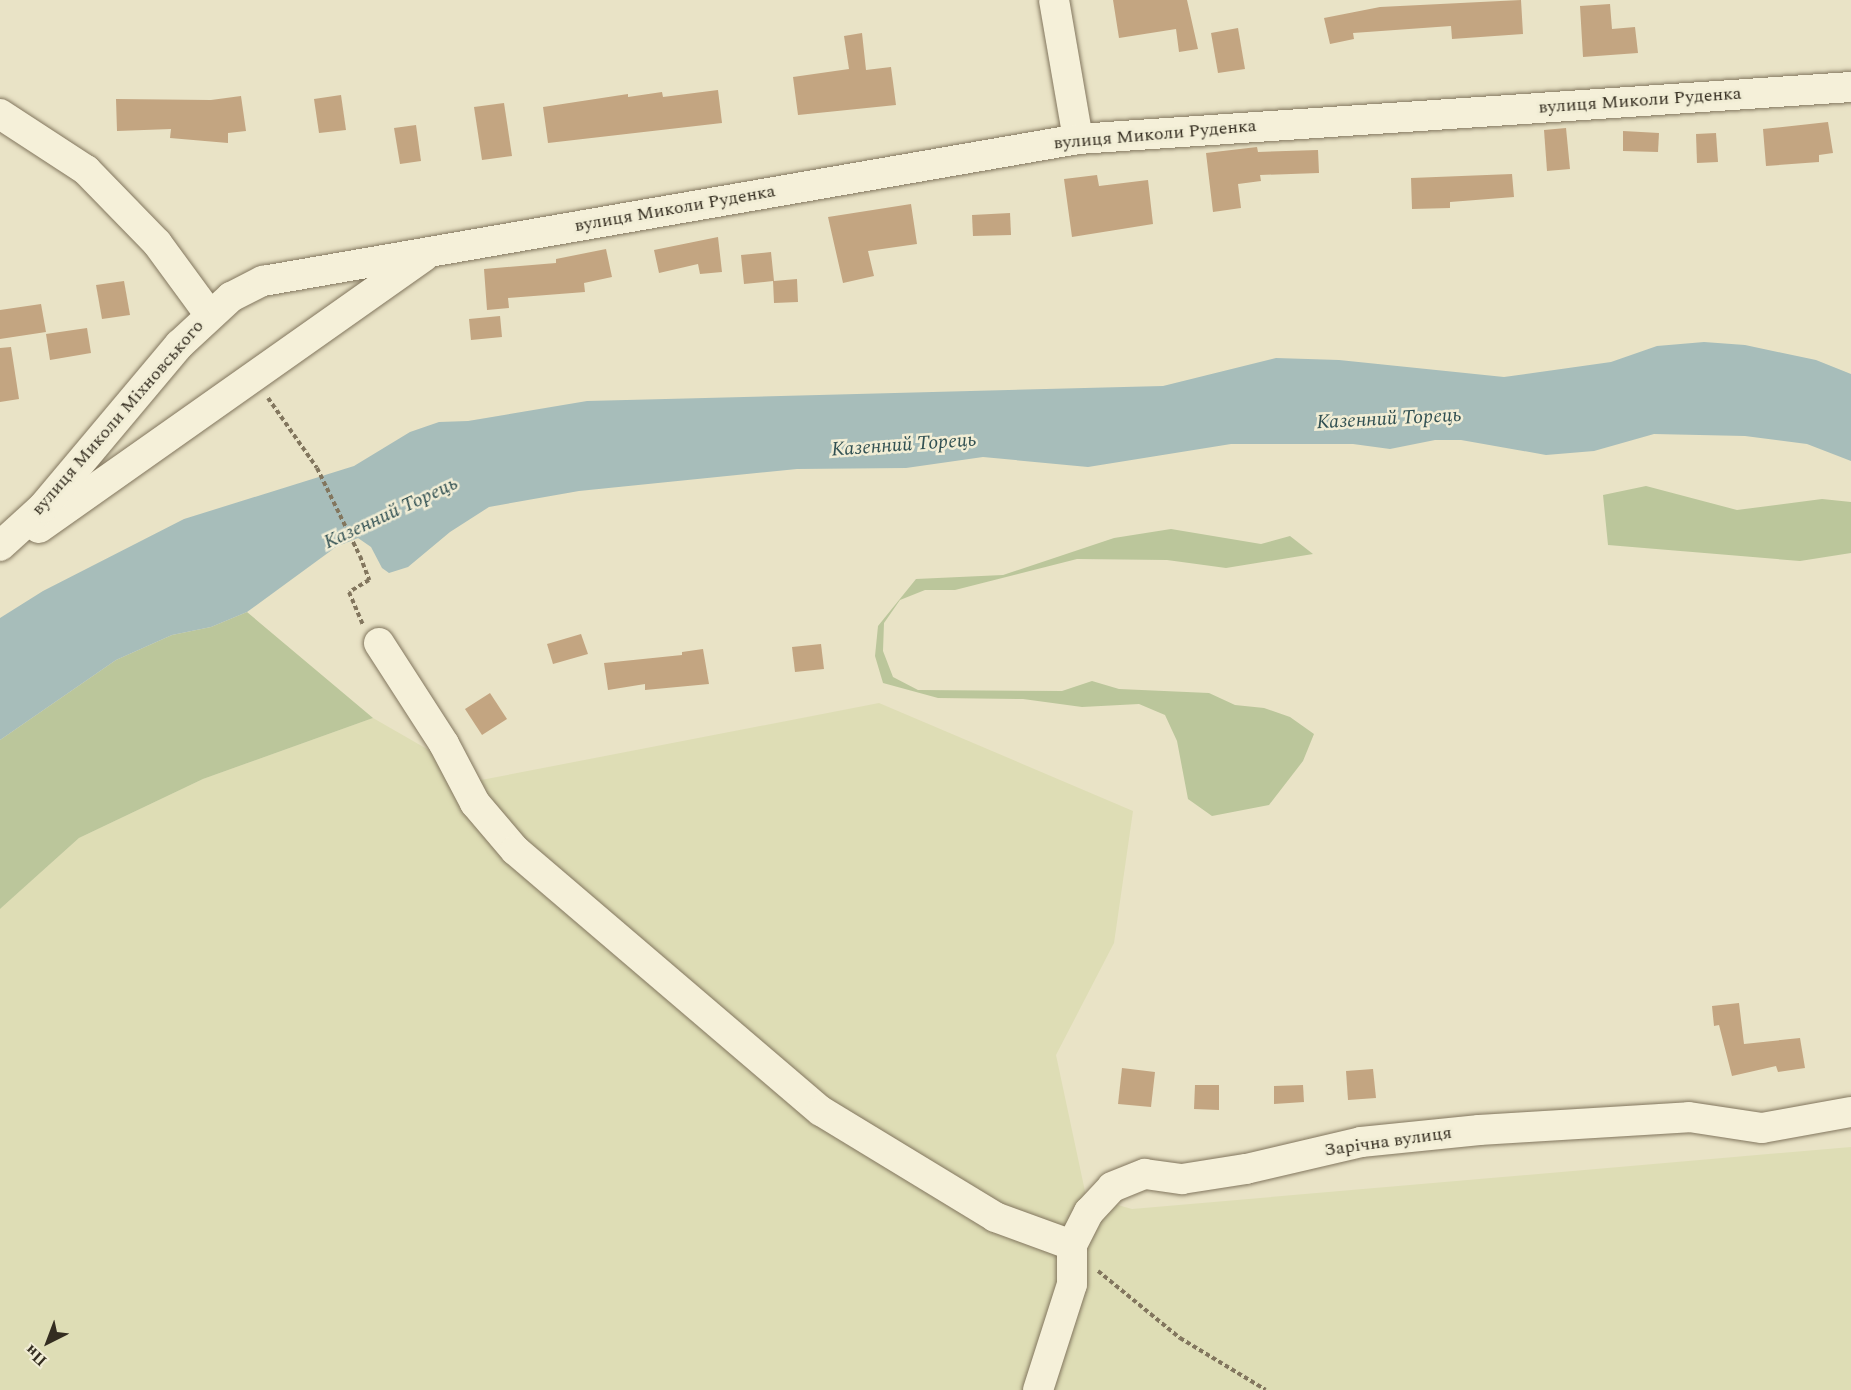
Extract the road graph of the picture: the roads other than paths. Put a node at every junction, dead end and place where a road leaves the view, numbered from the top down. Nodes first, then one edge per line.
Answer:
1 (1054, 0) edge
2 (1851, 87) edge
3 (0, 114) edge
4 (1078, 138) junction
5 (431, 251) junction
6 (209, 314) junction
7 (252, 378) joint
8 (0, 546) edge
9 (0, 556) edge
10 (379, 643) road end
11 (1851, 1112) edge
12 (1072, 1245) junction
13 (1038, 1390) edge

1 - 4 street
2 - 4 street, вулиця Миколи Руденка
3 - 6 street
4 - 5 street, вулиця Миколи Руденка
5 - 6 street, вулиця Миколи Руденка
5 - 7 street, вулиця Миколи Руденка
6 - 8 street, вулиця Миколи Міхновського
7 - 9 street, вулиця Миколи Міхновського
10 - 12 street
11 - 12 street, Зарічна вулиця
12 - 13 street, Зарічна вулиця

